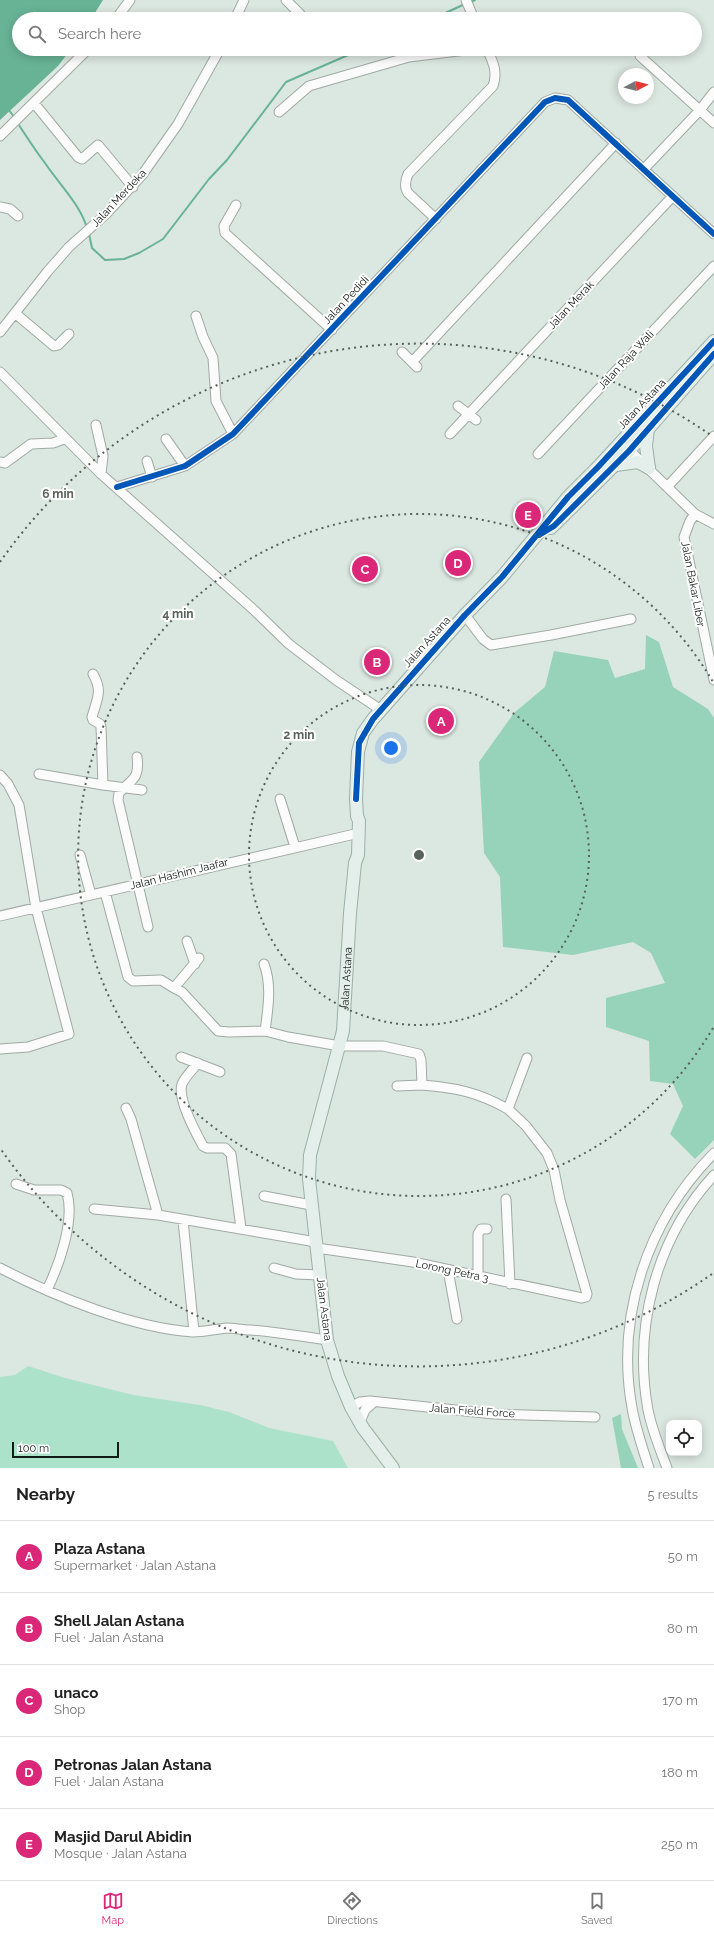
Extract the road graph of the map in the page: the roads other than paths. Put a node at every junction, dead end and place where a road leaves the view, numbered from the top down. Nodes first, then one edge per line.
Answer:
1 (130, 0) edge
2 (244, 0) edge
3 (286, 0) edge
4 (121, 12) edge
5 (238, 12) edge
6 (298, 12) edge
7 (81, 56) edge
8 (216, 56) edge
9 (417, 56) edge
10 (490, 56) edge
11 (640, 56) dead end
12 (714, 92) edge
13 (32, 105) junction
14 (700, 110) junction
15 (279, 112) dead end
16 (714, 123) edge
17 (0, 136) edge
18 (616, 143) junction
19 (644, 170) junction
20 (133, 187) junction
21 (673, 196) junction
22 (236, 205) dead end
23 (0, 207) edge
24 (18, 216) dead end
25 (436, 219) junction
26 (714, 234) edge
27 (714, 266) edge
28 (16, 314) junction
29 (196, 316) dead end
30 (332, 330) junction
31 (0, 332) edge
32 (69, 334) dead end
33 (714, 341) edge
34 (402, 352) dead end
35 (714, 354) edge
36 (0, 372) edge
37 (458, 406) dead end
38 (472, 418) junction
39 (96, 425) dead end
40 (648, 428) junction
41 (233, 434) junction
42 (450, 434) dead end
43 (714, 436) edge
44 (64, 439) junction
45 (166, 439) dead end
46 (625, 446) junction
47 (538, 454) dead end
48 (147, 461) dead end
49 (0, 462) edge
50 (616, 465) junction
51 (185, 466) junction
52 (649, 468) junction
53 (101, 474) junction
54 (152, 477) junction
55 (668, 486) junction
56 (117, 487) junction
57 (695, 514) junction
58 (713, 522) edge
59 (538, 535) junction
60 (465, 615) junction
61 (631, 619) dead end
62 (93, 674) dead end
63 (714, 680) edge
64 (381, 710) junction
65 (137, 757) dead end
66 (39, 774) dead end
67 (0, 775) edge
68 (4, 784) edge
69 (103, 785) junction
70 (124, 788) junction
71 (142, 790) dead end
72 (280, 799) dead end
73 (356, 833) junction
74 (295, 847) junction
75 (80, 855) dead end
76 (138, 885) junction
77 (105, 892) junction
78 (91, 895) junction
79 (36, 908) junction
80 (0, 916) edge
81 (148, 927) dead end
82 (187, 941) dead end
83 (264, 964) dead end
84 (174, 988) junction
85 (265, 1031) junction
86 (340, 1046) junction
87 (0, 1049) edge
88 (181, 1057) dead end
89 (527, 1058) dead end
90 (198, 1063) junction
91 (220, 1072) dead end
92 (422, 1084) junction
93 (397, 1086) dead end
94 (126, 1108) dead end
95 (508, 1109) junction
96 (714, 1153) edge
97 (714, 1175) edge
98 (16, 1184) dead end
99 (264, 1196) dead end
100 (506, 1199) dead end
101 (311, 1205) junction
102 (94, 1209) dead end
103 (158, 1215) junction
104 (183, 1220) junction
105 (241, 1228) junction
106 (487, 1228) dead end
107 (316, 1245) junction
108 (0, 1268) edge
109 (274, 1268) dead end
110 (448, 1270) junction
111 (320, 1275) junction
112 (478, 1276) junction
113 (510, 1284) junction
114 (47, 1290) junction
115 (456, 1319) dead end
116 (194, 1332) junction
117 (327, 1340) junction
118 (374, 1402) junction
119 (351, 1407) junction
120 (595, 1417) dead end
121 (360, 1422) junction
122 (393, 1468) edge
123 (649, 1468) edge
124 (667, 1468) edge

1 - 4 street
2 - 5 street
3 - 6 street
7 - 13 street
8 - 20 street, Jalan Merdeka
9 - 15 street
10 - 25 street
11 - 14 street
12 - 14 street
13 - 17 street
13 - 20 street
14 - 16 street
14 - 19 street
18 - 19 street
18 - 25 street, Jalan Pedidi
18 - 34 street
19 - 21 street
20 - 28 street, Jalan Merdeka
21 - 26 street
21 - 38 street, Jalan Merak
22 - 30 street
23 - 24 street
25 - 30 street, Jalan Pedidi
27 - 47 street, Jalan Raja Wali
28 - 31 street, Jalan Merdeka
28 - 32 street
29 - 41 street
30 - 41 street, Jalan Pedidi
33 - 46 main road, Jalan Astana
35 - 40 main road, Jalan Astana
36 - 44 street
37 - 38 street
38 - 42 street, Jalan Merak
39 - 53 street
40 - 46 main road, Jalan Astana
40 - 52 main road
41 - 51 street, Jalan Pedidi
43 - 55 street
44 - 49 street
44 - 53 street
45 - 51 street
46 - 50 main road, Jalan Astana
46 - 52 street
46 - 59 main road, Jalan Astana
48 - 54 street
50 - 52 main road
50 - 59 main road, Jalan Astana
51 - 54 street, Jalan Pedidi
52 - 55 street
53 - 56 street
54 - 56 street, Jalan Pedidi
55 - 57 street
56 - 64 street
57 - 58 street
57 - 63 street, Jalan Bakar Liber
59 - 60 main road, Jalan Astana
60 - 61 street
60 - 64 main road, Jalan Astana
62 - 69 street
64 - 73 main road, Jalan Astana
65 - 70 street
66 - 69 street
67 - 68 street
68 - 79 street
69 - 70 street
70 - 71 street
70 - 76 street
72 - 74 street
73 - 74 street, Jalan Hashim Jaafar
73 - 86 main road, Jalan Astana
74 - 76 street, Jalan Hashim Jaafar
75 - 78 street
76 - 77 street, Jalan Hashim Jaafar
76 - 81 street
77 - 78 street, Jalan Hashim Jaafar
77 - 84 street
78 - 79 street, Jalan Hashim Jaafar
79 - 80 street, Jalan Hashim Jaafar
79 - 87 street
82 - 84 street
83 - 85 street
84 - 85 street
85 - 86 street
86 - 92 street
86 - 101 main road, Jalan Astana
88 - 90 street
89 - 95 street
90 - 91 street
90 - 105 street
92 - 93 street
92 - 95 street
94 - 103 street
95 - 113 street, Lorong Petra 3
96 - 123 street
97 - 124 street
98 - 114 street
99 - 101 street
100 - 113 street
101 - 107 main road, Jalan Astana
102 - 103 street, Lorong Petra 3
103 - 104 street, Lorong Petra 3
104 - 105 street, Lorong Petra 3
104 - 116 street
105 - 107 street, Lorong Petra 3
106 - 112 street
107 - 110 street, Lorong Petra 3
107 - 111 main road, Jalan Astana
108 - 114 street
109 - 111 street
110 - 112 street, Lorong Petra 3
110 - 115 street
111 - 117 main road, Jalan Astana
112 - 113 street, Lorong Petra 3
114 - 116 street
116 - 117 street
117 - 119 main road, Jalan Astana
118 - 119 street, Jalan Field Force
118 - 120 street, Jalan Field Force
118 - 121 street
119 - 121 main road, Jalan Astana
121 - 122 main road, Jalan Astana

